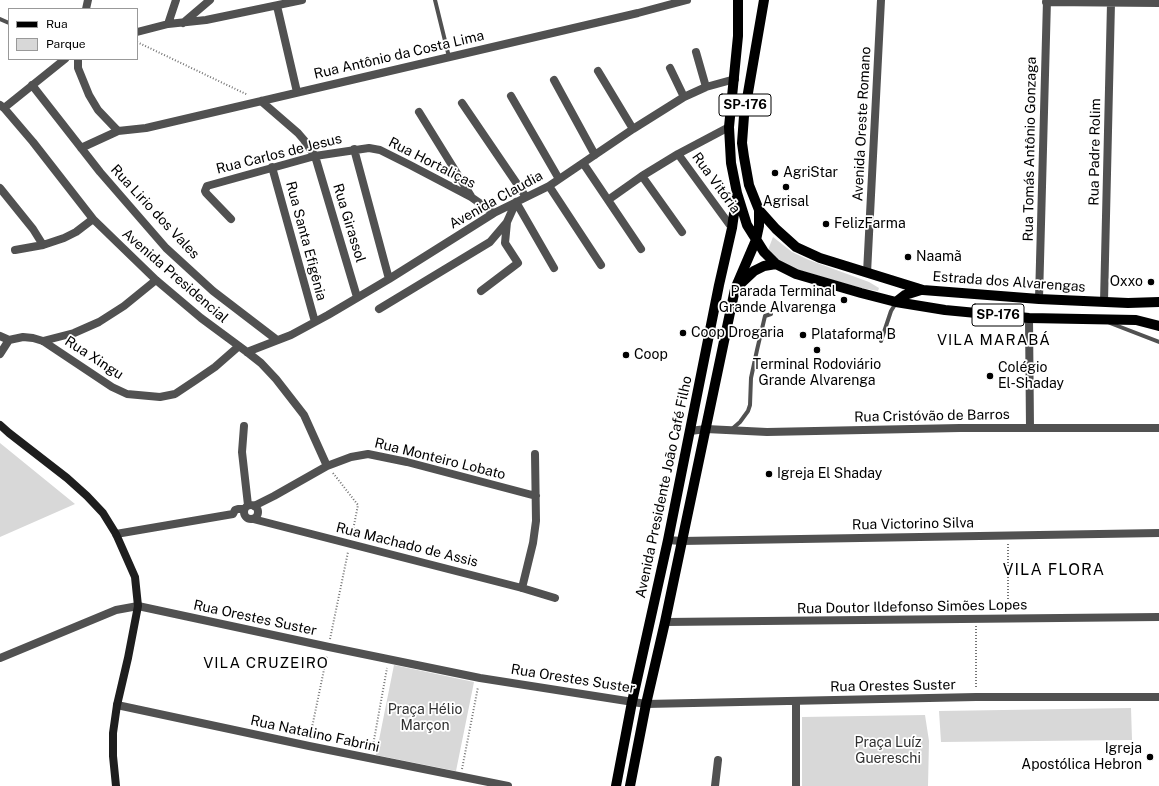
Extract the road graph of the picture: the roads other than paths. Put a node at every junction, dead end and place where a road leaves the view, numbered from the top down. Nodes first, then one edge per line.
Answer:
1 (176, 0) edge
2 (210, 0) edge
3 (302, 0) edge
4 (435, 0) edge
5 (687, 0) edge
6 (738, 0) edge
7 (764, 0) edge
8 (880, 0) edge
9 (1046, 1) edge
10 (1111, 3) junction
11 (1159, 3) edge
12 (277, 6) junction
13 (183, 23) junction
14 (168, 24) junction
15 (138, 32) edge
16 (696, 52) dead end
17 (449, 57) junction
18 (64, 60) edge
19 (78, 60) edge
20 (670, 68) dead end
21 (598, 71) dead end
22 (735, 79) junction
23 (554, 80) dead end
24 (32, 86) junction
25 (706, 87) junction
26 (297, 92) junction
27 (511, 96) dead end
28 (684, 97) junction
29 (261, 101) junction
30 (462, 103) dead end
31 (2, 107) edge
32 (418, 112) dead end
33 (729, 127) junction
34 (633, 129) junction
35 (118, 131) junction
36 (81, 148) junction
37 (354, 149) junction
38 (678, 154) junction
39 (595, 155) junction
40 (315, 156) junction
41 (583, 163) junction
42 (272, 167) junction
43 (642, 176) junction
44 (559, 179) junction
45 (549, 186) junction
46 (0, 188) edge
47 (737, 193) junction
48 (471, 197) junction
49 (526, 197) junction
50 (608, 200) junction
51 (516, 202) junction
52 (759, 210) junction
53 (494, 213) junction
54 (93, 219) junction
55 (231, 219) dead end
56 (507, 222) junction
57 (732, 228) junction
58 (682, 232) dead end
59 (756, 240) junction
60 (43, 245) junction
61 (640, 249) dead end
62 (15, 250) dead end
63 (776, 264) junction
64 (601, 265) dead end
65 (554, 268) dead end
66 (867, 273) junction
67 (389, 279) junction
68 (156, 280) junction
69 (735, 289) junction
70 (923, 290) junction
71 (481, 291) dead end
72 (357, 298) junction
73 (1039, 299) junction
74 (896, 302) junction
75 (1104, 302) junction
76 (1159, 302) edge
77 (379, 309) dead end
78 (771, 314) dead end
79 (1029, 318) junction
80 (1101, 319) junction
81 (315, 322) junction
82 (1159, 326) edge
83 (0, 336) edge
84 (9, 340) junction
85 (277, 340) junction
86 (43, 341) junction
87 (881, 341) dead end
88 (1159, 342) edge
89 (239, 346) junction
90 (247, 352) junction
91 (0, 354) edge
92 (0, 425) edge
93 (244, 426) dead end
94 (1030, 428) junction
95 (1159, 428) edge
96 (706, 429) junction
97 (730, 430) junction
98 (690, 431) junction
99 (535, 454) dead end
100 (327, 466) junction
101 (536, 496) junction
102 (249, 511) junction
103 (1159, 533) edge
104 (116, 534) junction
105 (668, 540) junction
106 (682, 541) junction
107 (522, 588) junction
108 (555, 598) dead end
109 (138, 606) junction
110 (1159, 617) edge
111 (665, 622) junction
112 (0, 658) edge
113 (1159, 697) edge
114 (796, 701) junction
115 (632, 702) junction
116 (646, 704) junction
117 (116, 705) junction
118 (718, 760) dead end
119 (116, 786) edge
120 (508, 786) edge
121 (616, 786) edge
122 (630, 786) edge
123 (715, 786) edge
124 (796, 786) edge

1 - 14 street
2 - 13 street
3 - 12 street
4 - 17 lane
5 - 17 street, Rua Antônio da Costa Lima
6 - 22 main road, SP-176
7 - 52 main road, Estrada dos Alvarengas / SP-176
8 - 66 street, Avenida Oreste Romano
9 - 10 street
9 - 73 street, Rua Tomás Antônio Gonzaga
10 - 11 street
10 - 75 street, Rua Padre Rolim
12 - 13 street
12 - 26 street
13 - 14 street
14 - 15 street
16 - 25 street
17 - 26 street, Rua Antônio da Costa Lima
18 - 24 street
19 - 35 street
20 - 28 street
21 - 34 street
22 - 25 street, Avenida Claudia
22 - 33 main road, SP-176
23 - 39 street
24 - 31 street
24 - 36 street, Rua Lirio dos Vales
25 - 28 street, Avenida Claudia
26 - 29 street, Rua Antônio da Costa Lima
27 - 44 street
28 - 34 street, Avenida Claudia
29 - 35 street, Rua Antônio da Costa Lima
29 - 40 street, Rua Girassol
30 - 49 street
31 - 54 street, Avenida Presidencial
32 - 48 street
33 - 38 street
33 - 47 main road, SP-176
34 - 39 street, Avenida Claudia
35 - 36 street, Rua Antônio da Costa Lima
36 - 85 street, Rua Lirio dos Vales
37 - 40 street, Rua Carlos de Jesus
37 - 48 street, Rua Hortaliças
37 - 67 street
38 - 43 street
38 - 57 street, Rua Vitória
39 - 41 street, Avenida Claudia
40 - 42 street, Rua Carlos de Jesus
40 - 72 street, Rua Girassol
41 - 44 street, Avenida Claudia
41 - 50 street
42 - 55 street, Rua Carlos de Jesus
42 - 81 street, Rua Santa Efigênia
43 - 50 street
43 - 58 street
44 - 45 street, Avenida Claudia
45 - 49 street, Avenida Claudia
45 - 64 street
46 - 60 street
47 - 57 main road, Avenida Presidente João Café Filho
47 - 59 main road, SP-176
48 - 53 street, Rua Hortaliças
49 - 51 street, Avenida Claudia
50 - 61 street
51 - 53 street, Avenida Claudia
51 - 56 street
51 - 65 street
52 - 59 main road, Avenida Presidente João Café Filho
52 - 66 main road, Estrada dos Alvarengas / SP-176
53 - 67 street, Avenida Claudia
54 - 60 street
54 - 68 street, Avenida Presidencial
56 - 71 street
56 - 77 street
57 - 98 main road, Avenida Presidente João Café Filho
59 - 63 main road, SP-176
59 - 69 main road, Avenida Presidente João Café Filho
60 - 62 street
63 - 69 main road
63 - 74 main road, SP-176
66 - 70 main road, Estrada dos Alvarengas / SP-176
67 - 72 street, Avenida Claudia
68 - 86 street
68 - 89 street, Avenida Presidencial
69 - 96 main road, Avenida Presidente João Café Filho
70 - 73 main road, Estrada dos Alvarengas / SP-176
70 - 74 main road
72 - 81 street, Avenida Claudia
73 - 75 main road, Estrada dos Alvarengas / SP-176
74 - 79 main road, SP-176
74 - 87 lane
75 - 76 main road, Estrada dos Alvarengas / SP-176
78 - 97 lane
79 - 80 main road, SP-176
79 - 94 street
80 - 82 main road, SP-176
80 - 88 lane
81 - 85 street, Avenida Claudia
83 - 84 street
84 - 86 street, Rua Xingu
84 - 91 street
85 - 90 street, Avenida Claudia
86 - 89 street, Rua Xingu
89 - 90 street, Avenida Presidencial
90 - 100 street, Avenida Presidencial
92 - 104 street
93 - 102 street
94 - 95 street, Rua Cristóvão de Barros
94 - 97 street, Rua Cristóvão de Barros
96 - 97 street, Rua Cristóvão de Barros
96 - 98 street, Rua Cristóvão de Barros
96 - 106 main road, Avenida Presidente João Café Filho
98 - 105 main road, Avenida Presidente João Café Filho
99 - 101 street
100 - 101 street, Rua Monteiro Lobato
100 - 102 street, Rua Monteiro Lobato
101 - 107 street
102 - 104 street
102 - 107 street, Rua Machado de Assis
103 - 106 street, Rua Victorino Silva
104 - 109 street
105 - 106 street, Rua Victorino Silva
105 - 115 main road, Avenida Presidente João Café Filho
106 - 111 main road, Avenida Presidente João Café Filho
107 - 108 street, Rua Machado de Assis
109 - 112 street, Rua Orestes Suster
109 - 115 street, Rua Orestes Suster
109 - 117 street
110 - 111 street, Rua Doutor Ildefonso Simões Lopes
111 - 116 main road, Avenida Presidente João Café Filho
113 - 114 street, Rua Orestes Suster
114 - 116 street, Rua Orestes Suster
114 - 124 street
115 - 116 street, Rua Orestes Suster
115 - 121 main road, Avenida Presidente João Café Filho
116 - 122 main road, Avenida Presidente João Café Filho
117 - 119 street
117 - 120 street, Rua Natalino Fabrini
118 - 123 street

